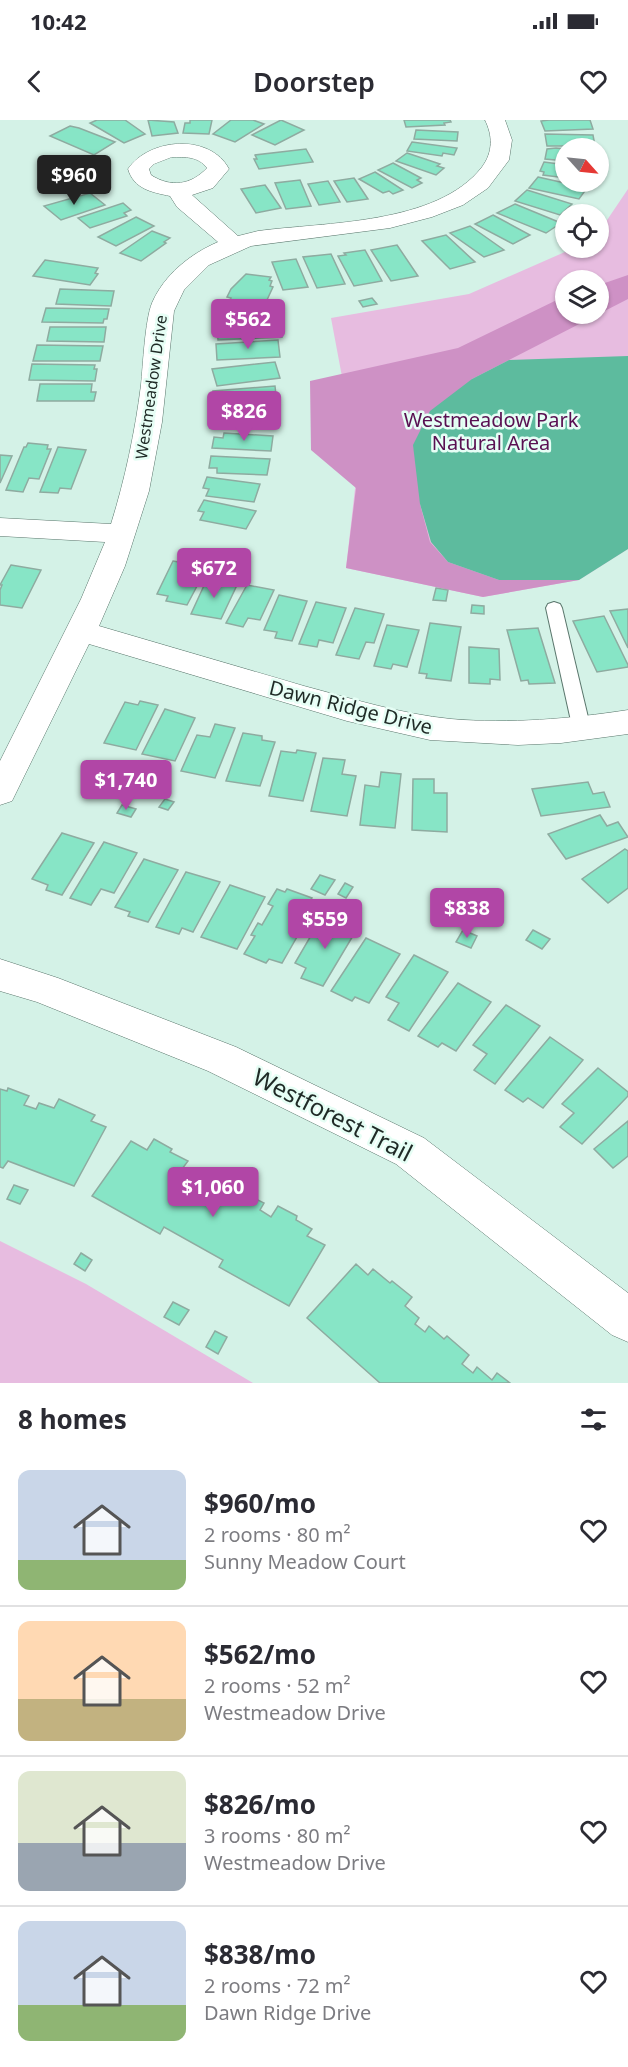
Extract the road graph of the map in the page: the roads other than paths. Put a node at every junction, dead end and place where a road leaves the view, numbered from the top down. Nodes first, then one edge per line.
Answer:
1 (495, 120) edge
2 (177, 190) dead end
3 (233, 244) junction
4 (0, 527) edge
5 (122, 534) junction
6 (554, 608) dead end
7 (80, 631) junction
8 (628, 722) edge
9 (582, 730) junction
10 (0, 792) edge
11 (0, 975) edge
12 (628, 1320) edge

1 - 3 street, Westmeadow Drive
2 - 3 street
3 - 5 street, Westmeadow Drive
4 - 5 street
5 - 7 street, Westmeadow Drive
6 - 9 lane
7 - 9 street, Dawn Ridge Drive
7 - 10 street, Westmeadow Drive
8 - 9 street, Dawn Ridge Drive
11 - 12 street, Westforest Trail

